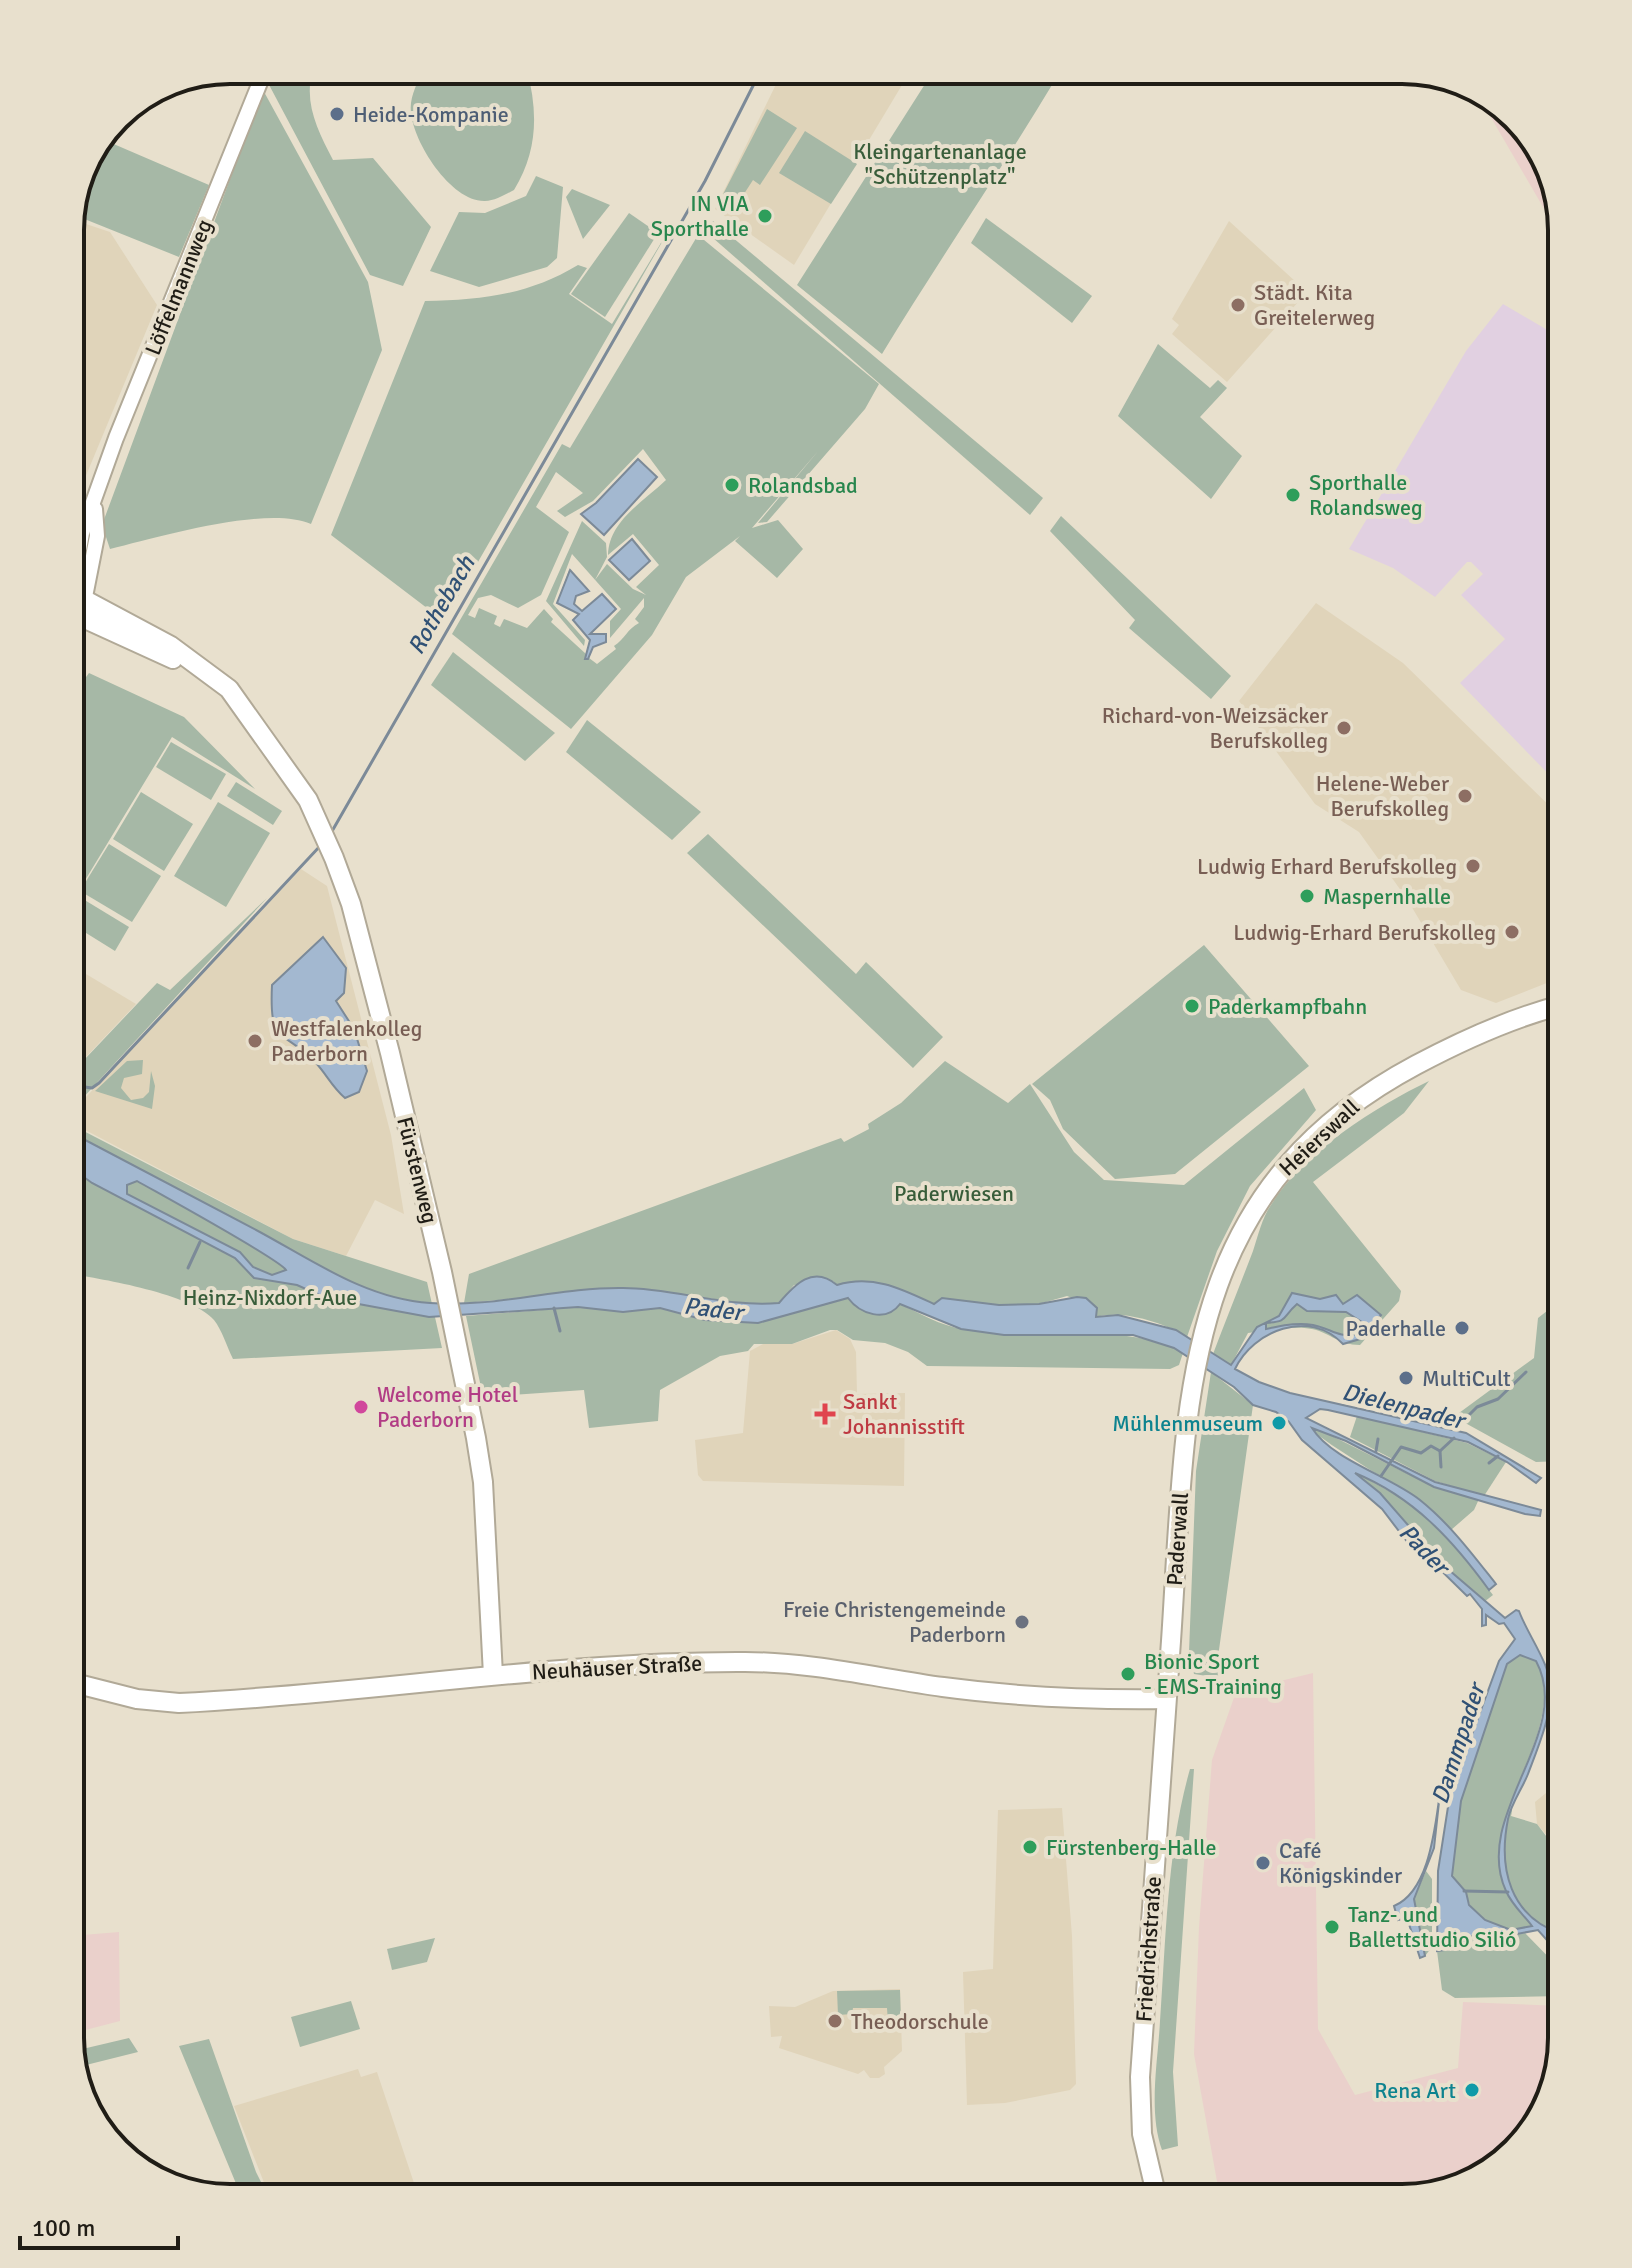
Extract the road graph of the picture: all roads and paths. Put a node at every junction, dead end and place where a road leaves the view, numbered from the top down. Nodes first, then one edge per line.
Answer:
1 (259, 84) edge
2 (84, 575) edge
3 (84, 606) edge
4 (1548, 1009) edge
5 (1194, 1373) joint
6 (493, 1675) junction
7 (84, 1686) edge
8 (1166, 1699) junction
9 (1154, 2184) edge

1 - 2 street, Löffelmannweg
3 - 6 main road, Fürstenweg
4 - 5 main road, Heierswall
5 - 8 main road, Paderwall
6 - 7 main road, Neuhäuser Straße
6 - 8 main road, Neuhäuser Straße
8 - 9 main road, Friedrichstraße

